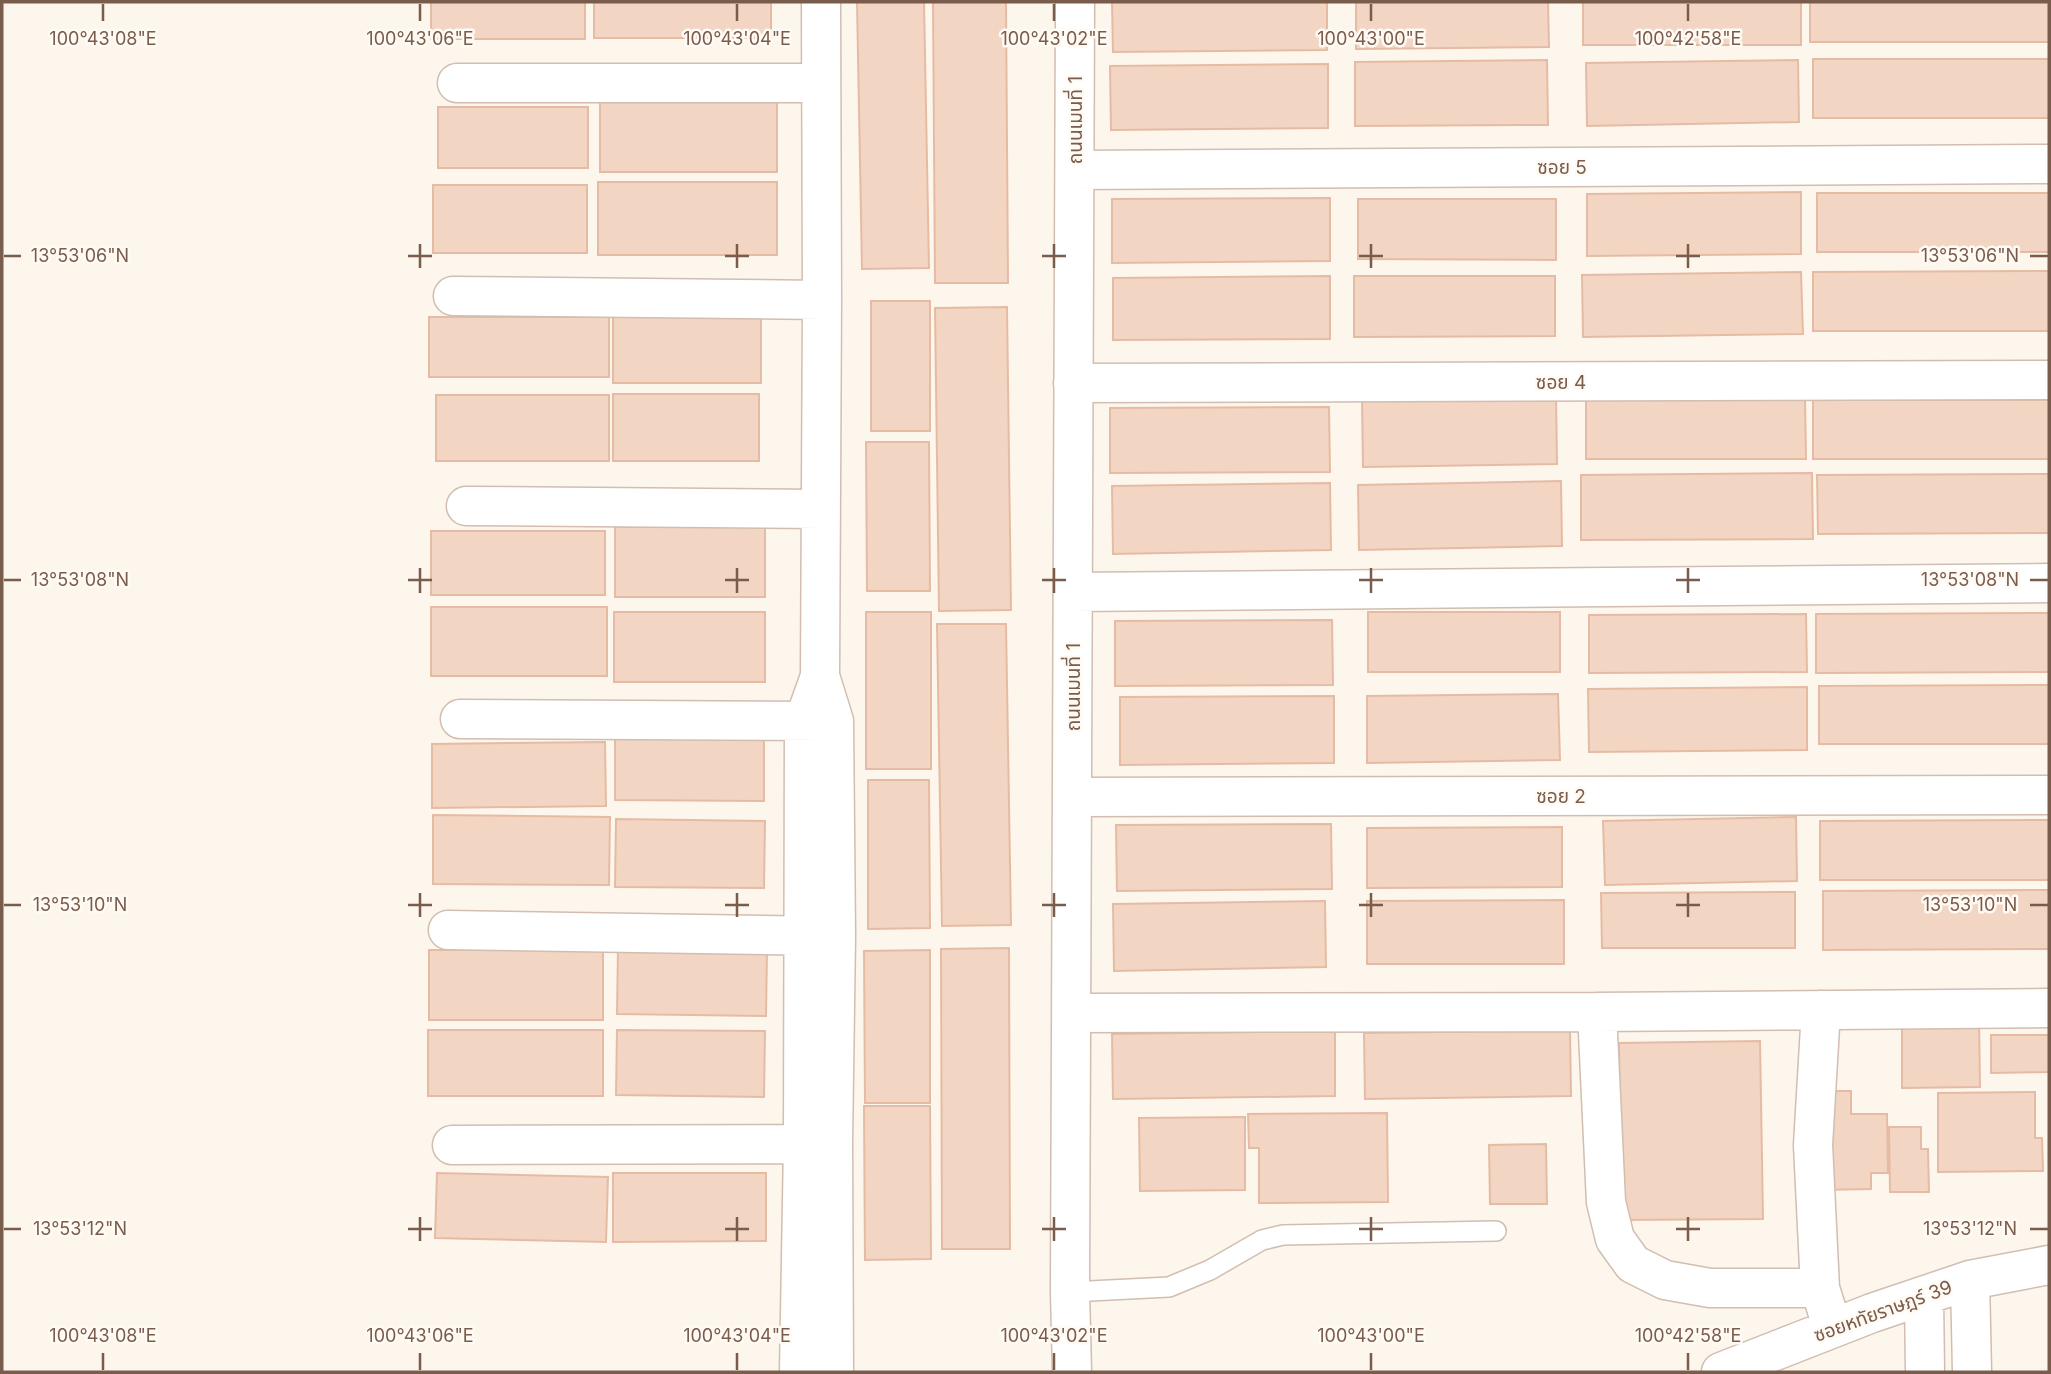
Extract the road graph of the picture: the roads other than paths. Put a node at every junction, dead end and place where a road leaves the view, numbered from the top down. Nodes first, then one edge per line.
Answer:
1 (821, 2) edge
2 (1075, 2) edge
3 (457, 83) dead end
4 (821, 83) junction
5 (2049, 164) edge
6 (1075, 170) junction
7 (453, 296) dead end
8 (822, 300) junction
9 (2049, 380) edge
10 (1073, 383) junction
11 (466, 506) dead end
12 (821, 509) junction
13 (2049, 583) edge
14 (1073, 592) junction
15 (460, 719) dead end
16 (819, 721) junction
17 (2049, 795) edge
18 (1072, 797) junction
19 (448, 930) dead end
20 (820, 935) junction
21 (2049, 1008) edge
22 (1821, 1010) junction
23 (1597, 1012) junction
24 (1071, 1013) junction
25 (818, 1144) junction
26 (452, 1145) dead end
27 (1496, 1231) dead end
28 (2049, 1265) edge
29 (1970, 1280) junction
30 (1820, 1288) junction
31 (1070, 1292) junction
32 (1924, 1296) junction
33 (1832, 1329) junction
34 (799, 1372) edge
35 (834, 1372) edge
36 (1072, 1372) edge
37 (1721, 1372) edge
38 (1925, 1372) edge
39 (1972, 1372) edge

1 - 4 street
2 - 6 street, ถนนเมนที่ 1
3 - 4 street
4 - 8 street
5 - 6 street, ซอย 5
6 - 10 street, ถนนเมนที่ 1
7 - 8 street
8 - 12 street
9 - 10 street, ซอย 4
10 - 14 street, ถนนเมนที่ 1
11 - 12 street
12 - 16 street
13 - 14 street
14 - 18 street, ถนนเมนที่ 1
15 - 16 street
16 - 20 street
17 - 18 street, ซอย 2
18 - 24 street, ถนนเมนที่ 1
19 - 20 street
20 - 25 street
21 - 22 street
22 - 23 street
22 - 30 street
23 - 24 street
23 - 30 street
24 - 31 street, ถนนเมนที่ 1
25 - 26 street
25 - 34 street
25 - 35 street
27 - 31 lane
28 - 29 street, ซอยหทัยราษฎร์ 39
29 - 32 street, ซอยหทัยราษฎร์ 39
29 - 39 street
30 - 33 street
31 - 36 street, ถนนเมนที่ 1
32 - 33 street, ซอยหทัยราษฎร์ 39
32 - 38 street
33 - 37 street, ซอยหทัยราษฎร์ 39

